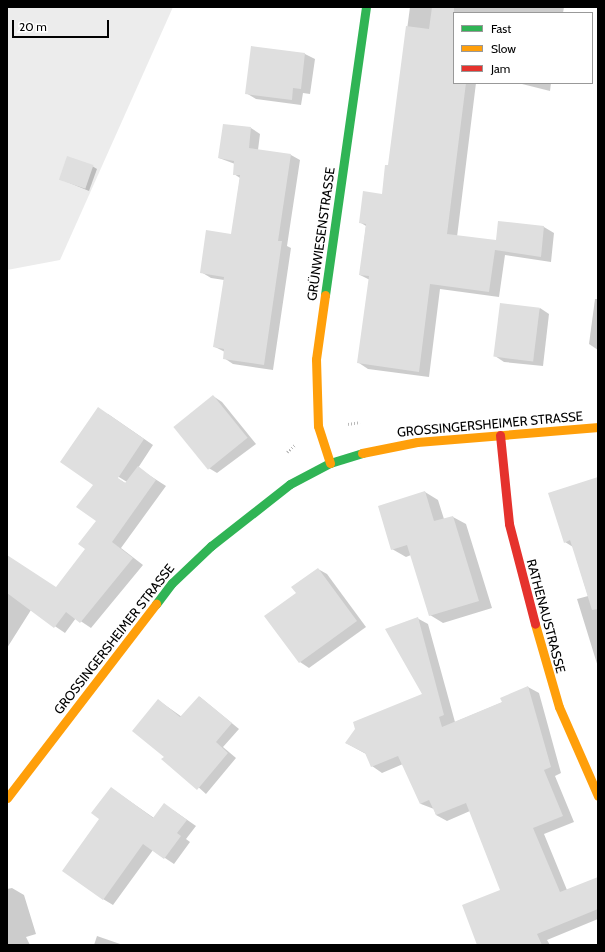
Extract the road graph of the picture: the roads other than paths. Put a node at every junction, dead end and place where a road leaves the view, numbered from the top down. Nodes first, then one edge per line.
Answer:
1 (366, 7) edge
2 (598, 427) edge
3 (500, 435) junction
4 (330, 463) junction
5 (598, 796) edge
6 (7, 798) edge

1 - 4 street, GRÜNWIESENSTRASSE
2 - 3 street, GROSSINGERSHEIMER STRASSE
3 - 4 street, GROSSINGERSHEIMER STRASSE
3 - 5 street, RATHENAUSTRASSE
4 - 6 street, GROSSINGERSHEIMER STRASSE

